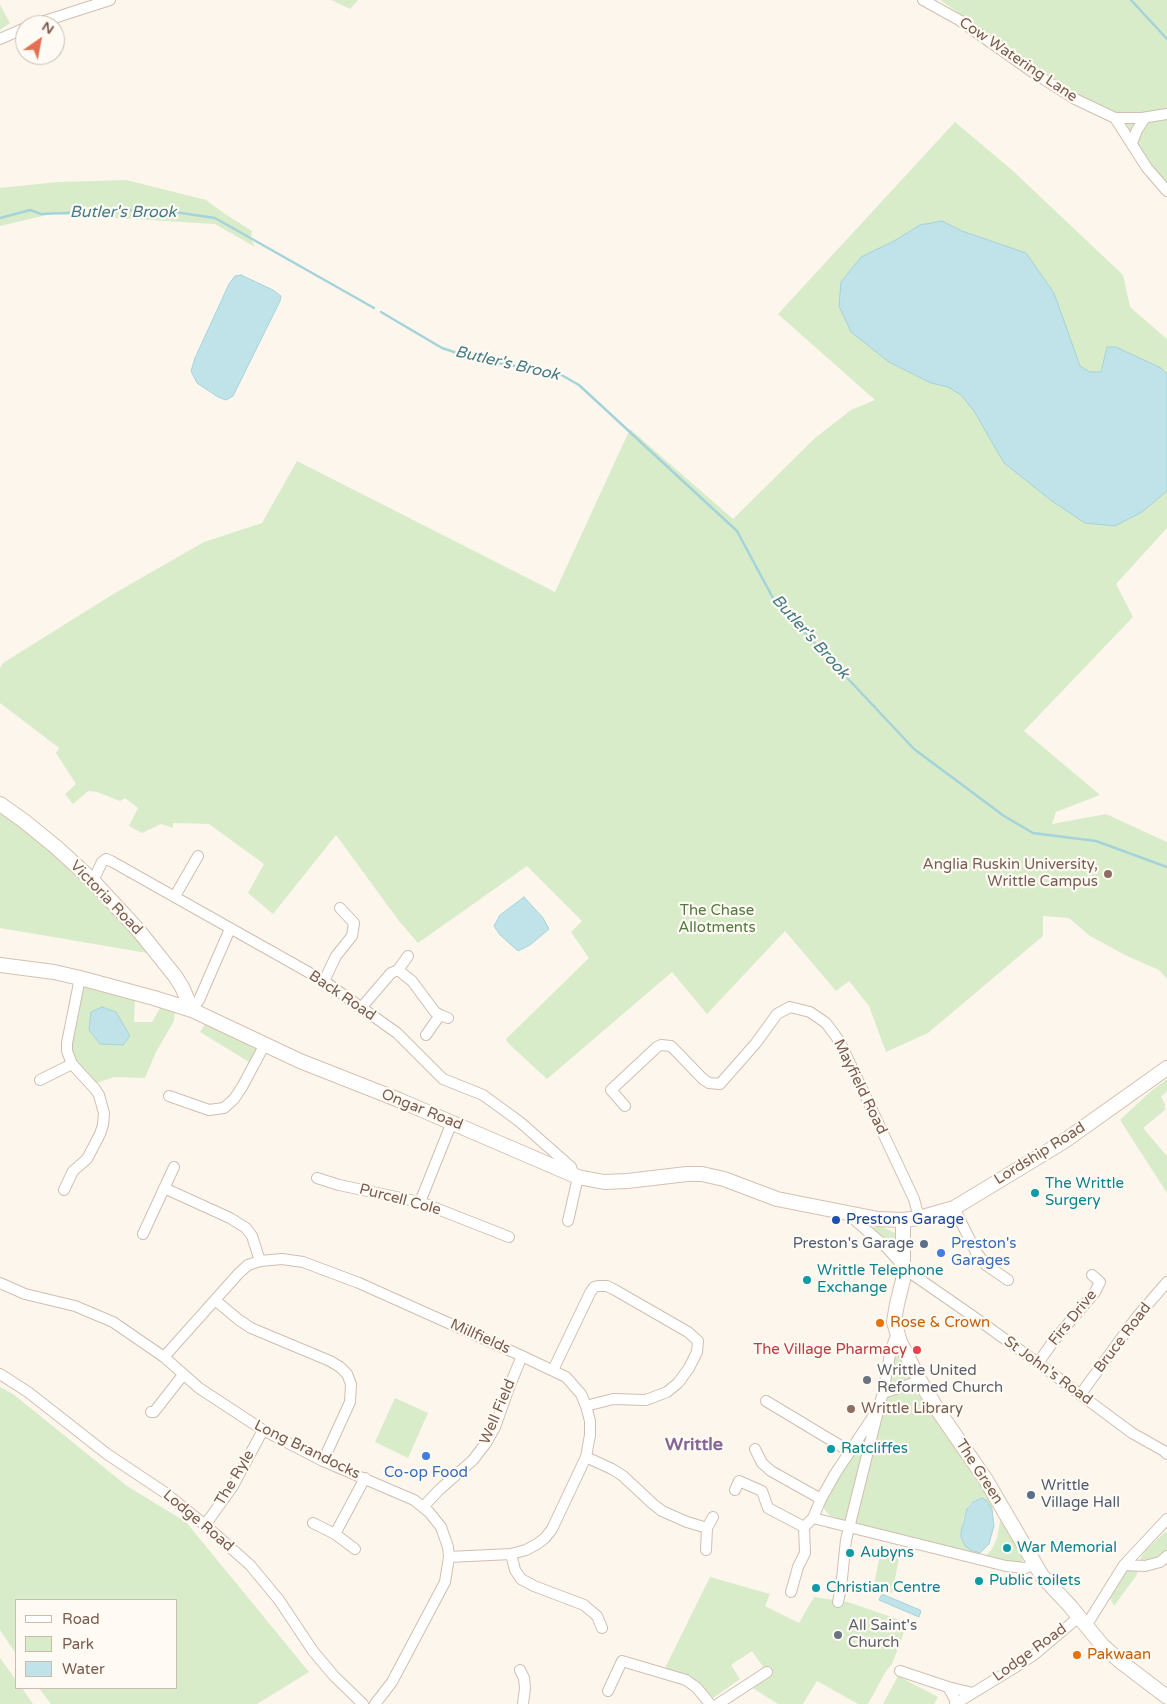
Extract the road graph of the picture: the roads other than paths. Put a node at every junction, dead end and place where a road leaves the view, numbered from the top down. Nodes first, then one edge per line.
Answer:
1 (110, 0) edge
2 (923, 0) edge
3 (63, 15) edge
4 (15, 32) edge
5 (0, 39) edge
6 (1167, 114) edge
7 (1115, 118) junction
8 (1145, 118) junction
9 (1132, 143) junction
10 (1167, 190) edge
11 (0, 804) edge
12 (198, 856) dead end
13 (93, 881) junction
14 (175, 896) junction
15 (340, 908) dead end
16 (230, 929) junction
17 (408, 956) dead end
18 (0, 965) edge
19 (398, 970) junction
20 (80, 978) junction
21 (324, 982) junction
22 (362, 1008) junction
23 (192, 1010) junction
24 (426, 1035) dead end
25 (265, 1044) junction
26 (72, 1064) junction
27 (1167, 1068) edge
28 (40, 1080) dead end
29 (169, 1096) dead end
30 (625, 1106) dead end
31 (452, 1122) junction
32 (174, 1167) dead end
33 (576, 1176) junction
34 (316, 1178) dead end
35 (164, 1188) junction
36 (64, 1190) dead end
37 (420, 1202) junction
38 (954, 1208) junction
39 (849, 1215) junction
40 (919, 1218) junction
41 (903, 1220) junction
42 (568, 1221) dead end
43 (143, 1234) dead end
44 (509, 1237) dead end
45 (260, 1261) junction
46 (903, 1269) junction
47 (1092, 1275) dead end
48 (1008, 1280) dead end
49 (1167, 1282) edge
50 (0, 1283) edge
51 (215, 1300) junction
52 (897, 1333) junction
53 (522, 1356) junction
54 (164, 1357) junction
55 (1038, 1362) junction
56 (553, 1370) junction
57 (0, 1374) edge
58 (183, 1375) junction
59 (920, 1380) junction
60 (883, 1393) junction
61 (1080, 1395) junction
62 (766, 1401) dead end
63 (586, 1406) junction
64 (878, 1409) junction
65 (151, 1412) dead end
66 (263, 1430) junction
67 (755, 1450) dead end
68 (849, 1451) junction
69 (1166, 1451) edge
70 (586, 1457) junction
71 (323, 1460) junction
72 (365, 1478) junction
73 (735, 1490) dead end
74 (820, 1498) junction
75 (424, 1506) junction
76 (713, 1517) dead end
77 (813, 1518) junction
78 (1166, 1521) edge
79 (313, 1523) dead end
80 (205, 1525) junction
81 (804, 1527) junction
82 (850, 1527) junction
83 (707, 1528) junction
84 (335, 1534) junction
85 (355, 1549) dead end
86 (706, 1550) dead end
87 (512, 1554) junction
88 (1167, 1556) edge
89 (450, 1557) junction
90 (1034, 1565) junction
91 (1124, 1565) junction
92 (791, 1592) dead end
93 (838, 1602) dead end
94 (1082, 1621) junction
95 (602, 1628) dead end
96 (520, 1670) dead end
97 (900, 1671) dead end
98 (767, 1672) dead end
99 (948, 1687) junction
100 (608, 1691) dead end
101 (973, 1693) junction
102 (1167, 1697) edge
103 (956, 1703) edge
104 (363, 1704) edge
105 (375, 1704) edge
106 (523, 1704) edge
107 (710, 1704) edge
108 (718, 1704) edge

1 - 3 street
2 - 7 street, Cow Watering Lane
4 - 5 street
6 - 8 street
7 - 8 street
7 - 9 street
8 - 9 street
9 - 10 street
11 - 13 street, Victoria Road
12 - 14 street
13 - 14 street, Back Road
13 - 23 street, Victoria Road
14 - 16 street, Back Road
15 - 21 street
16 - 21 street, Back Road
16 - 23 street
17 - 19 street
18 - 20 street, Ongar Road
19 - 22 street
19 - 24 street
20 - 23 street, Ongar Road
20 - 26 street
21 - 22 street, Back Road
22 - 33 street, Back Road
23 - 25 street, Ongar Road
25 - 29 street
25 - 31 street, Ongar Road
26 - 28 street
26 - 36 street
27 - 38 street, Lordship Road
30 - 40 street, Mayfield Road
31 - 33 street, Ongar Road
31 - 37 street
32 - 35 street
33 - 39 street, Ongar Road
33 - 42 street
34 - 37 street, Purcell Cole
35 - 43 street
35 - 45 street
37 - 44 street, Purcell Cole
38 - 40 street, Lordship Road
38 - 48 street
39 - 41 street, Ongar Road
39 - 46 street, Ongar Road
40 - 41 street, Lordship Road
41 - 46 street, The Green
45 - 51 street, Millfields
45 - 53 street, Millfields
46 - 52 street, The Green
46 - 55 street, St John's Road
47 - 55 street, Firs Drive
49 - 61 street, Bruce Road
50 - 54 street, Long Brandocks
51 - 54 street, Millfields
51 - 71 street
52 - 59 street, The Green
52 - 60 street, The Green
53 - 56 street, Millfields
53 - 75 street, Well Field
54 - 58 street, Long Brandocks
55 - 61 street, St John's Road
56 - 63 street, Millfields
56 - 63 street
57 - 80 street, Lodge Road
58 - 65 street
58 - 66 street, Long Brandocks
59 - 60 street
59 - 90 street, The Green
60 - 64 street, The Green
61 - 69 street, St John's Road
62 - 68 street
63 - 70 street, Millfields
64 - 68 street, The Green
64 - 82 street, The Green
66 - 71 street, Long Brandocks
66 - 80 street, The Ryle
67 - 74 street
68 - 74 street, The Green
70 - 83 street
70 - 87 street, Millfields
71 - 72 street, Long Brandocks
72 - 75 street, Long Brandocks
72 - 84 street
73 - 81 street
74 - 77 street, The Green
75 - 89 street, Long Brandocks
76 - 83 street
77 - 81 street
77 - 82 street
78 - 91 street, Lodge Road
79 - 84 street
80 - 104 street, Lodge Road
81 - 92 street
82 - 90 street
82 - 93 street, The Green
83 - 86 street
84 - 85 street
87 - 89 street, Millfields
87 - 95 street
88 - 91 street
89 - 105 street, Long Brandocks
90 - 94 street, The Green
91 - 94 street, Lodge Road
94 - 101 street, Lodge Road
94 - 102 street, The Green
96 - 106 street
97 - 99 street
98 - 108 street
99 - 101 street
99 - 103 street
100 - 107 street
101 - 103 street, Lodge Road

